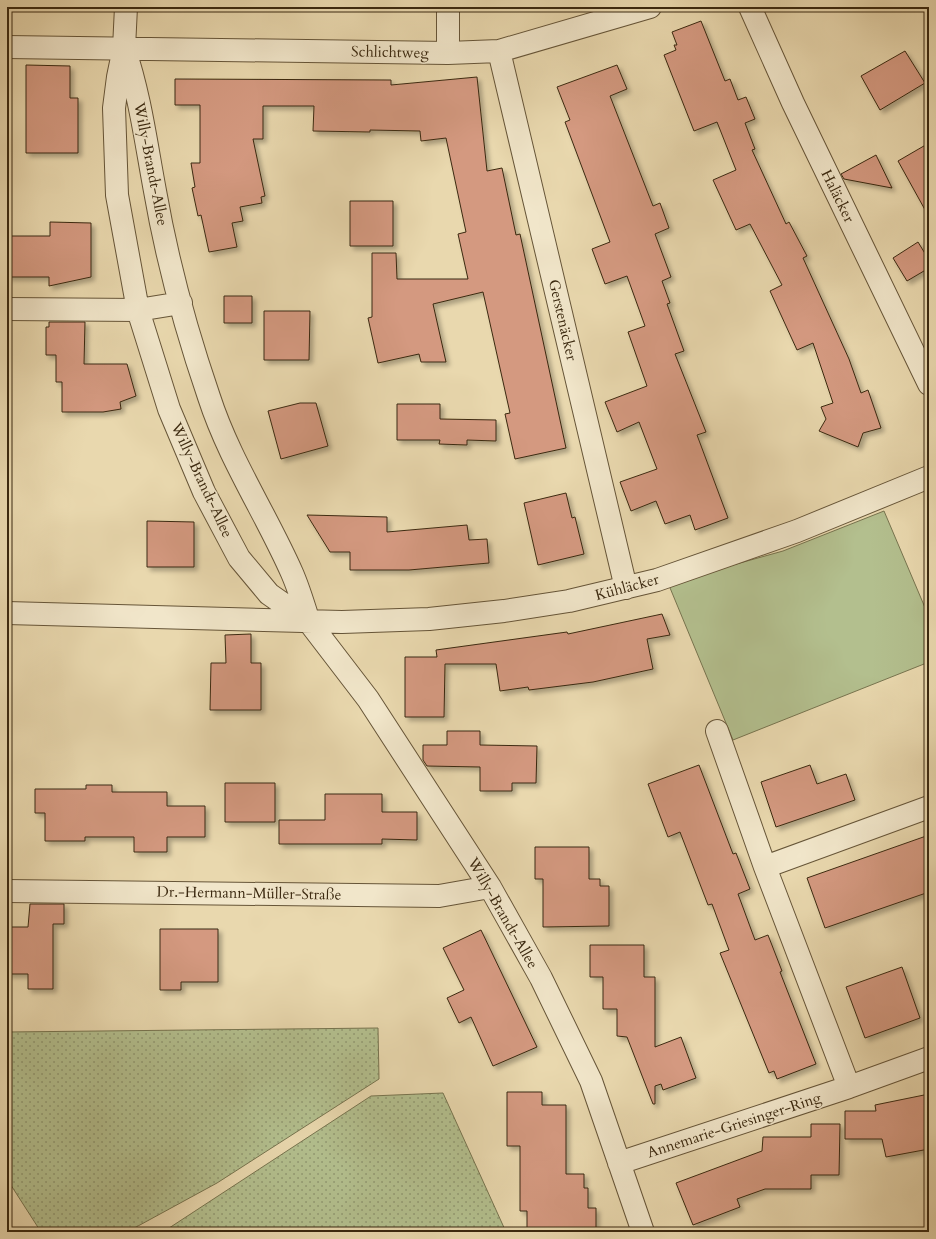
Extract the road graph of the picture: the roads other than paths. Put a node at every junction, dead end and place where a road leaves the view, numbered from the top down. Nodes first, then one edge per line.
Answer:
1 (126, 7) edge
2 (448, 7) edge
3 (650, 7) edge
4 (750, 7) edge
5 (7, 47) edge
6 (124, 48) junction
7 (499, 51) junction
8 (448, 53) junction
9 (181, 303) junction
10 (7, 309) edge
11 (138, 310) junction
12 (929, 384) edge
13 (929, 477) edge
14 (626, 588) junction
15 (7, 613) edge
16 (309, 622) junction
17 (717, 731) dead end
18 (929, 807) edge
19 (766, 867) junction
20 (490, 887) junction
21 (7, 890) edge
22 (929, 1058) edge
23 (849, 1087) junction
24 (619, 1163) junction
25 (643, 1232) edge

1 - 6 street, Willy-Brandt-Allee
2 - 8 street
3 - 7 street, Schlichtweg
4 - 12 street, Haläcker
5 - 6 street, Schlichtweg
6 - 8 street, Schlichtweg
6 - 9 street, Willy-Brandt-Allee
6 - 11 street, Willy-Brandt-Allee
7 - 8 street, Schlichtweg
7 - 14 street, Gerstenäcker
9 - 11 street
9 - 16 street, Willy-Brandt-Allee
10 - 11 street
11 - 16 street, Willy-Brandt-Allee
13 - 14 street, Kühläcker
14 - 16 street, Kühläcker
15 - 16 street
16 - 20 street, Willy-Brandt-Allee
17 - 19 street
18 - 19 street
19 - 23 street
20 - 21 street, Dr.-Hermann-Müller-Straße
20 - 24 street, Willy-Brandt-Allee
22 - 23 street, Annemarie-Griesinger-Ring
23 - 24 street, Annemarie-Griesinger-Ring
24 - 25 street, Willy-Brandt-Allee

